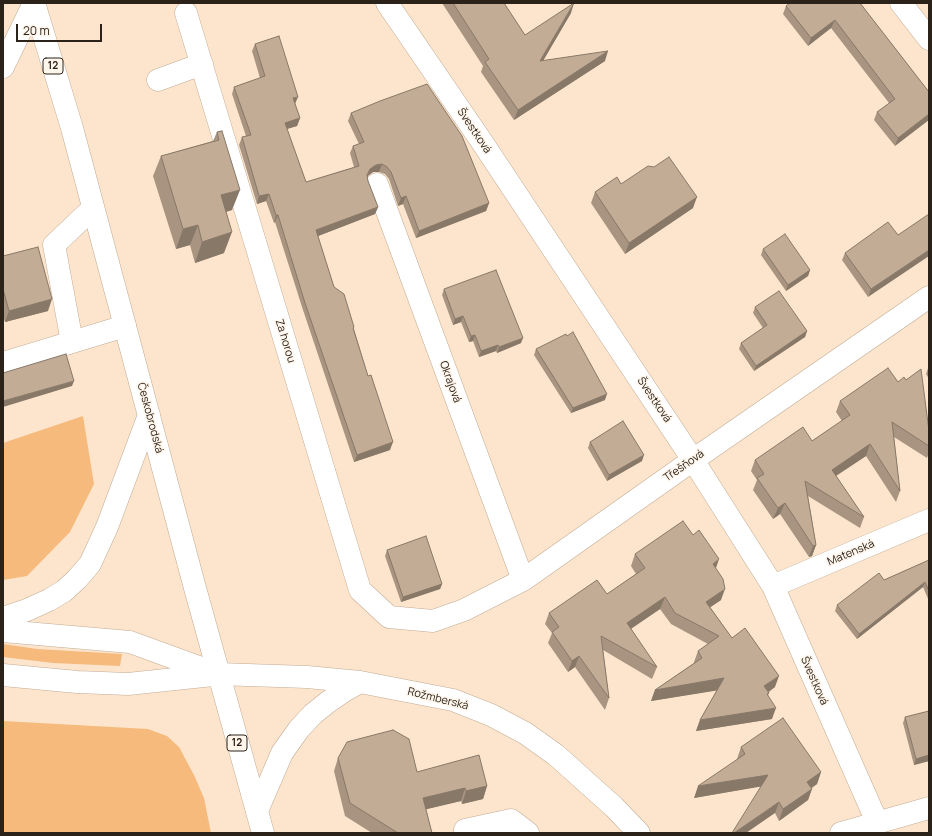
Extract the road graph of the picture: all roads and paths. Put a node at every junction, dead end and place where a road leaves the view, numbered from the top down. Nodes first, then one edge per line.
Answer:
1 (34, 3) edge
2 (387, 3) edge
3 (901, 3) edge
4 (186, 13) dead end
5 (929, 39) edge
6 (202, 64) junction
7 (3, 67) edge
8 (158, 80) dead end
9 (378, 184) dead end
10 (94, 208) junction
11 (929, 297) edge
12 (125, 326) junction
13 (72, 342) junction
14 (3, 363) edge
15 (149, 415) junction
16 (693, 460) junction
17 (929, 520) edge
18 (523, 580) junction
19 (773, 586) junction
20 (3, 618) edge
21 (433, 622) joint
22 (3, 631) edge
23 (218, 674) junction
24 (3, 675) edge
25 (360, 682) junction
26 (929, 808) edge
27 (257, 811) junction
28 (877, 822) junction
29 (465, 830) dead end
30 (263, 833) edge
31 (528, 833) edge
32 (639, 833) edge
33 (841, 833) edge

1 - 7 street
1 - 10 street, Českobrodská / 12
2 - 16 street, Švestková
3 - 5 street
4 - 6 street, Za horou
6 - 8 street
6 - 21 street, Za horou
9 - 18 street, Okrajová
10 - 12 street, Českobrodská / 12
10 - 13 street
11 - 16 street, Třešňová
12 - 13 street
12 - 15 street, Českobrodská / 12
13 - 14 street
15 - 20 street
15 - 23 street, Českobrodská / 12
16 - 18 street, Třešňová
16 - 19 street, Švestková
17 - 19 street, Matenská
18 - 21 street, Třešňová
19 - 28 street, Švestková
22 - 23 street
23 - 24 street
23 - 25 street, Rožmberská
23 - 27 street, Českobrodská / 12
25 - 27 street
25 - 32 street, Rožmberská
26 - 28 street
27 - 30 street, Českobrodská / 12
28 - 33 street
29 - 31 street

